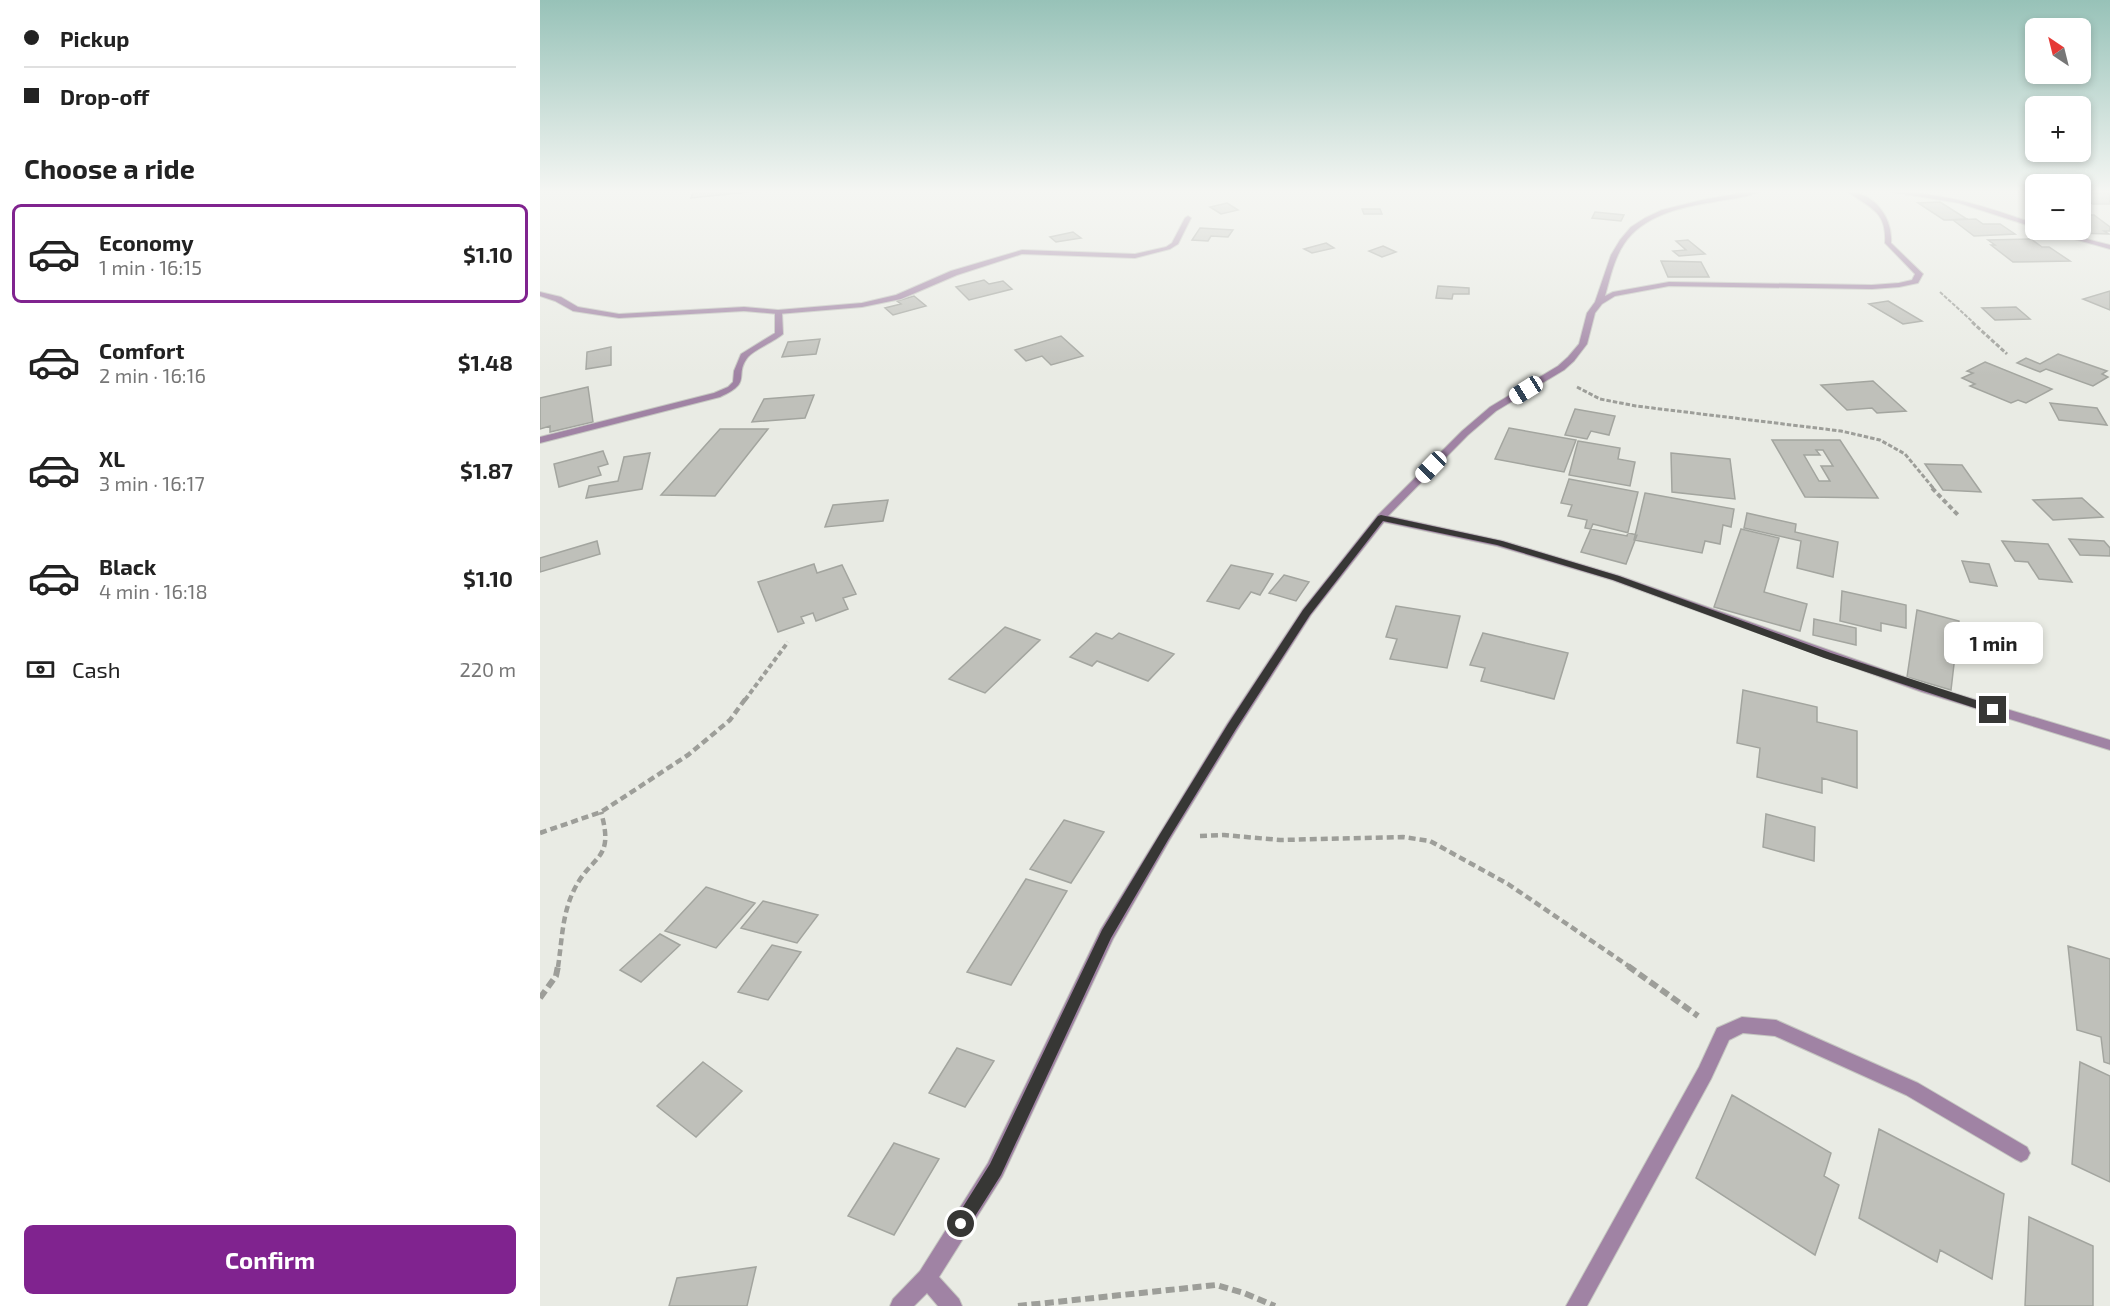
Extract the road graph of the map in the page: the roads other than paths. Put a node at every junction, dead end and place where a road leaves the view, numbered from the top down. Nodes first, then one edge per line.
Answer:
1 (1019, 253) edge
2 (1067, 253) edge
3 (1150, 253) edge
4 (1618, 253) edge
5 (1895, 253) edge
6 (540, 294) edge
7 (1599, 302) junction
8 (778, 312) junction
9 (540, 440) edge
10 (1381, 518) junction
11 (2110, 745) edge
12 (2021, 1153) dead end
13 (927, 1278) junction
14 (900, 1306) edge
15 (952, 1306) edge
16 (1576, 1306) edge

1 - 8 street
2 - 3 street
4 - 7 street
5 - 7 street
6 - 8 street
7 - 10 street
8 - 9 street
10 - 11 street
10 - 13 street
12 - 16 street
13 - 14 street
13 - 15 street

